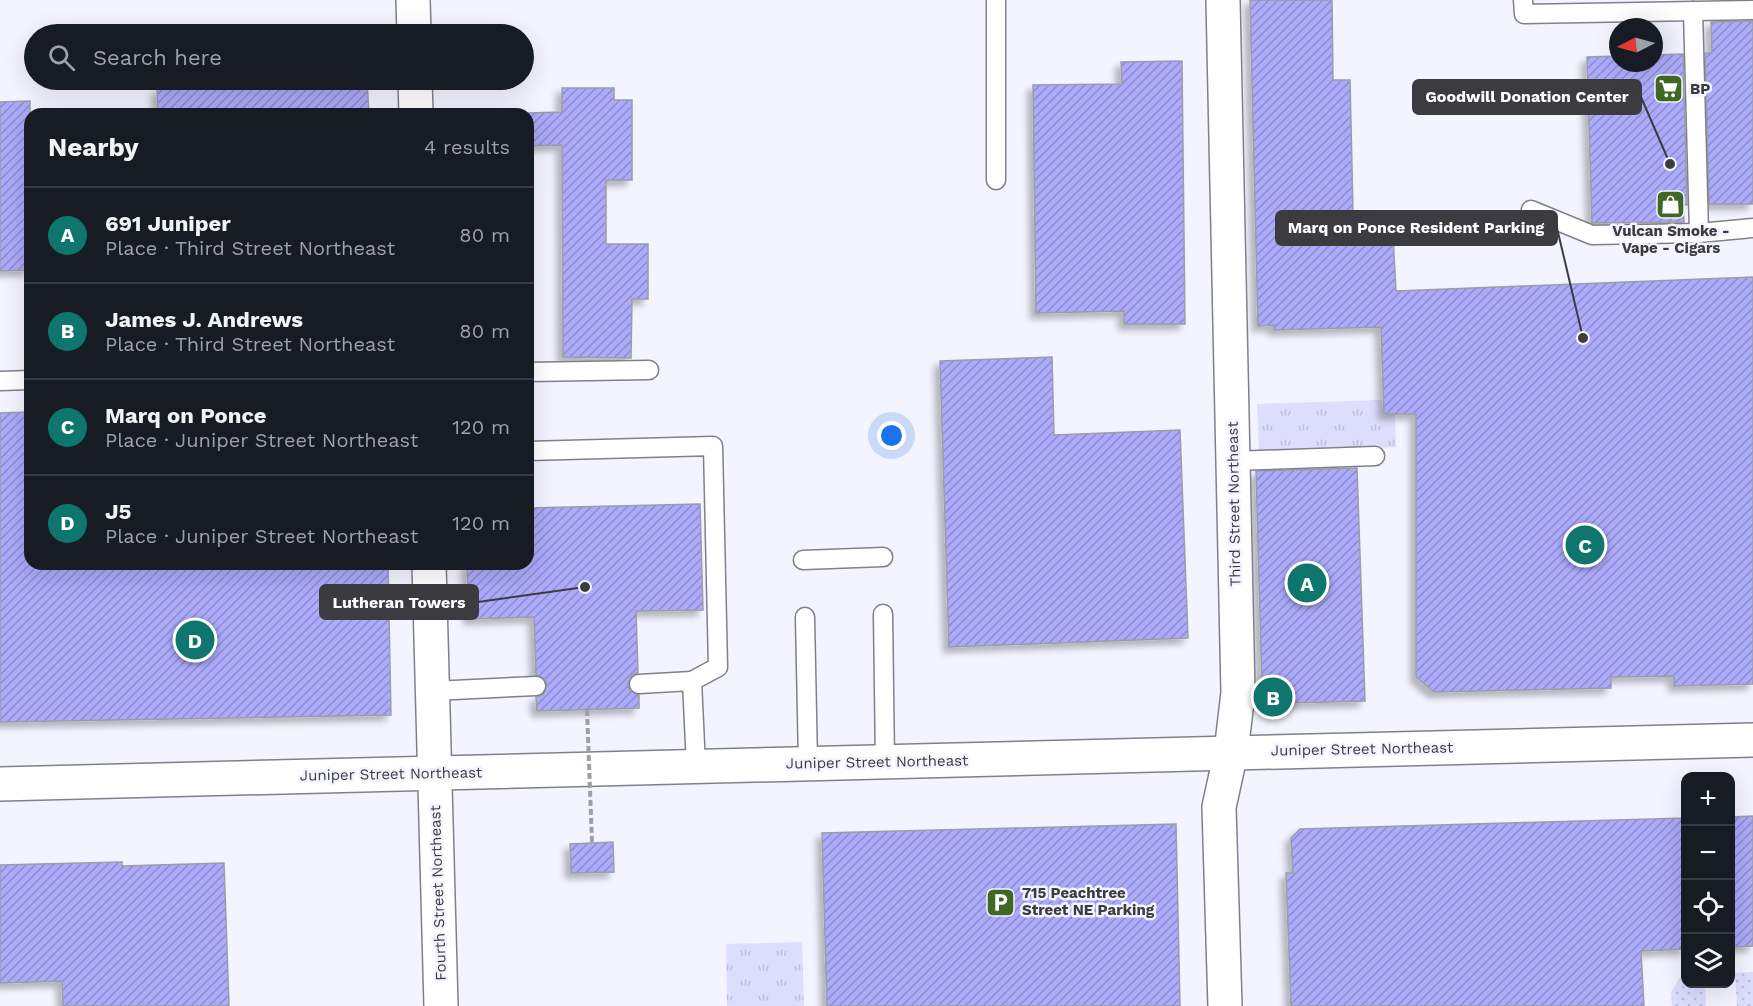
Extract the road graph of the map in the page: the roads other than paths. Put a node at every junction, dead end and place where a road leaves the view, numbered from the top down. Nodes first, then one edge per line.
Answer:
1 (413, 0) edge
2 (996, 0) edge
3 (1224, 0) edge
4 (1523, 0) edge
5 (1753, 10) edge
6 (1693, 11) junction
7 (414, 24) edge
8 (415, 90) edge
9 (416, 108) edge
10 (996, 180) dead end
11 (1531, 210) dead end
12 (1753, 228) edge
13 (1699, 232) junction
14 (649, 370) dead end
15 (534, 372) edge
16 (24, 380) edge
17 (0, 381) edge
18 (534, 452) edge
19 (1375, 456) dead end
20 (1233, 461) junction
21 (883, 557) dead end
22 (803, 560) dead end
23 (429, 570) edge
24 (883, 614) dead end
25 (805, 617) dead end
26 (692, 681) junction
27 (639, 684) dead end
28 (536, 686) dead end
29 (433, 691) junction
30 (1753, 740) edge
31 (1231, 752) junction
32 (808, 763) junction
33 (885, 763) junction
34 (696, 766) junction
35 (435, 773) junction
36 (0, 784) edge
37 (441, 1006) edge
38 (1225, 1006) edge

1 - 7 main road
2 - 10 lane
3 - 20 main road, Third Street Northeast
4 - 6 lane
5 - 6 lane
6 - 13 lane
8 - 9 main road
11 - 13 lane
12 - 13 lane
14 - 15 lane
16 - 17 lane
18 - 26 lane
19 - 20 lane
20 - 31 main road, Third Street Northeast
21 - 22 lane
23 - 29 main road, Fourth Street Northeast
24 - 33 lane
25 - 32 lane
26 - 27 lane
26 - 34 lane
28 - 29 lane
29 - 35 main road, Fourth Street Northeast
30 - 31 main road, Juniper Street Northeast
31 - 33 main road, Juniper Street Northeast
31 - 38 main road, Third Street Northeast
32 - 33 main road, Juniper Street Northeast
32 - 34 main road, Juniper Street Northeast
34 - 35 main road, Juniper Street Northeast
35 - 36 main road, Juniper Street Northeast
35 - 37 main road, Fourth Street Northeast

